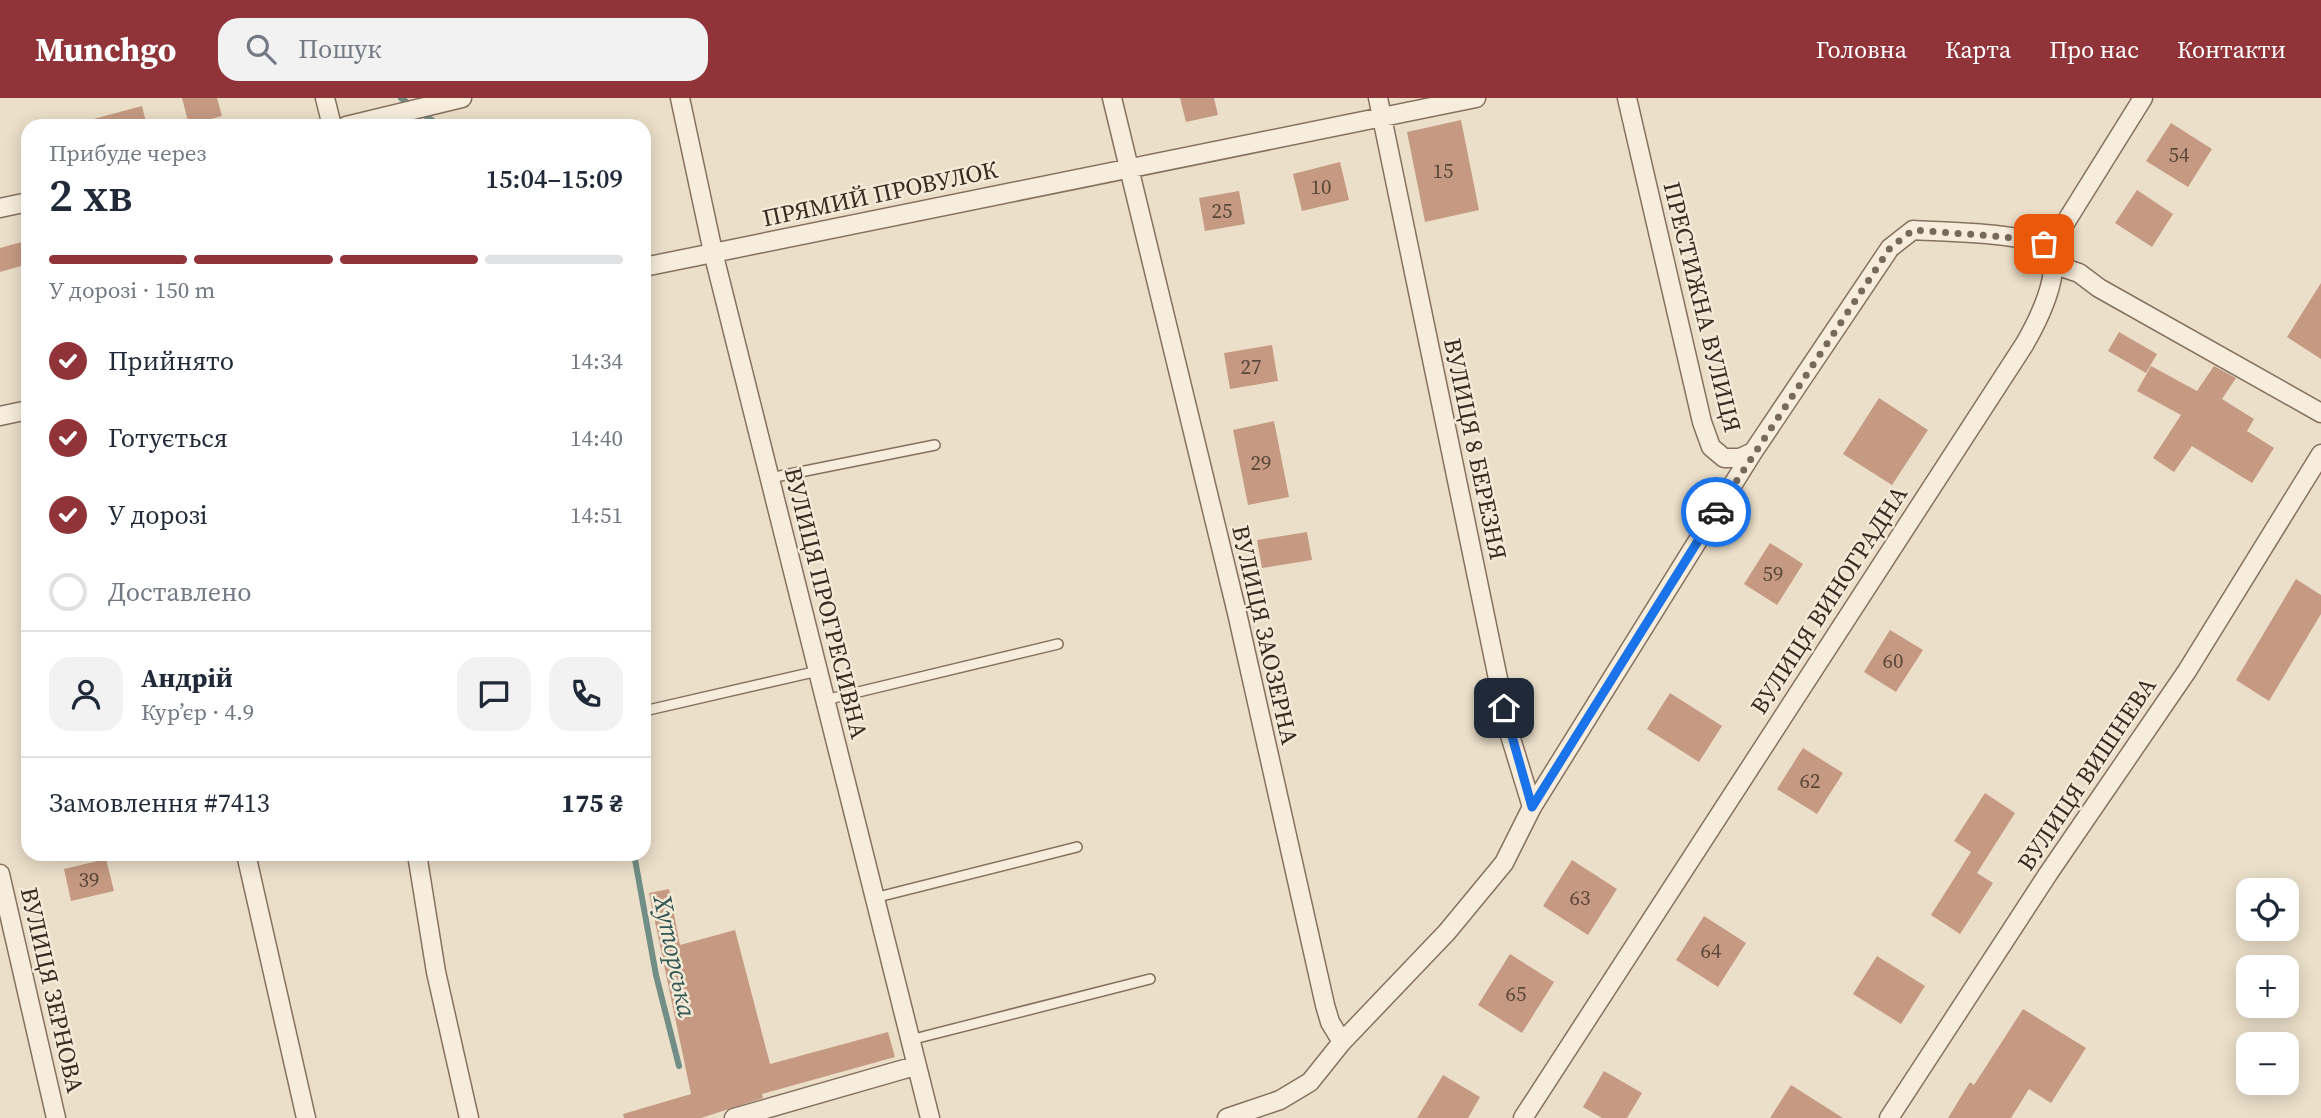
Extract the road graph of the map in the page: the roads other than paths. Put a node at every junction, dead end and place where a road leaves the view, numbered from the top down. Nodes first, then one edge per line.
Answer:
1 (325, 98) edge
2 (462, 98) edge
3 (680, 98) edge
4 (1112, 98) edge
5 (1378, 98) edge
6 (1476, 98) edge
7 (1627, 98) edge
8 (2143, 98) edge
9 (1382, 117) junction
10 (330, 119) edge
11 (376, 119) edge
12 (1126, 167) junction
13 (21, 204) edge
14 (0, 208) edge
15 (713, 252) junction
16 (2052, 257) junction
17 (651, 265) edge
18 (21, 412) edge
19 (2321, 413) edge
20 (0, 416) edge
21 (934, 445) dead end
22 (1753, 452) junction
23 (2321, 454) edge
24 (770, 478) junction
25 (1058, 644) dead end
26 (818, 671) junction
27 (825, 700) junction
28 (651, 709) edge
29 (1532, 807) junction
30 (1077, 847) dead end
31 (248, 861) edge
32 (418, 861) edge
33 (0, 874) edge
34 (874, 898) junction
35 (1150, 979) dead end
36 (910, 1040) junction
37 (1342, 1042) junction
38 (915, 1066) junction
39 (56, 1118) edge
40 (306, 1118) edge
41 (469, 1118) edge
42 (734, 1118) edge
43 (930, 1118) edge
44 (1227, 1118) edge
45 (1523, 1118) edge
46 (1889, 1118) edge

1 - 10 street
2 - 11 street
3 - 15 street, ВУЛИЦЯ ПРОГРЕСИВНА
4 - 12 street, ВУЛИЦЯ ЗАОЗЕРНА
5 - 9 street, ВУЛИЦЯ 8 БЕРЕЗНЯ
6 - 9 street, ПРЯМИЙ ПРОВУЛОК
7 - 22 street, ПРЕСТИЖНА ВУЛИЦЯ
8 - 16 street, ВУЛИЦЯ ВИНОГРАДНА
9 - 12 street, ПРЯМИЙ ПРОВУЛОК
9 - 29 street, ВУЛИЦЯ 8 БЕРЕЗНЯ
12 - 15 street, ПРЯМИЙ ПРОВУЛОК
12 - 37 street, ВУЛИЦЯ ЗАОЗЕРНА
13 - 14 street
15 - 17 street, ПРЯМИЙ ПРОВУЛОК
15 - 24 street, ВУЛИЦЯ ПРОГРЕСИВНА
16 - 19 street, ПРЕСТИЖНА ВУЛИЦЯ
16 - 22 street, ПРЕСТИЖНА ВУЛИЦЯ
16 - 45 street, ВУЛИЦЯ ВИНОГРАДНА
18 - 20 street
21 - 24 lane
22 - 29 street
23 - 46 street, ВУЛИЦЯ ВИШНЕВА
24 - 26 street, ВУЛИЦЯ ПРОГРЕСИВНА
25 - 27 lane
26 - 27 street, ВУЛИЦЯ ПРОГРЕСИВНА
26 - 28 lane
27 - 34 street, ВУЛИЦЯ ПРОГРЕСИВНА
29 - 37 street
30 - 34 lane
31 - 40 street
32 - 41 street
33 - 39 street, ВУЛИЦЯ ЗЕРНОВА
34 - 36 street, ВУЛИЦЯ ПРОГРЕСИВНА
35 - 36 lane
36 - 38 street, ВУЛИЦЯ ПРОГРЕСИВНА
37 - 44 street
38 - 42 street
38 - 43 street, ВУЛИЦЯ ПРОГРЕСИВНА

